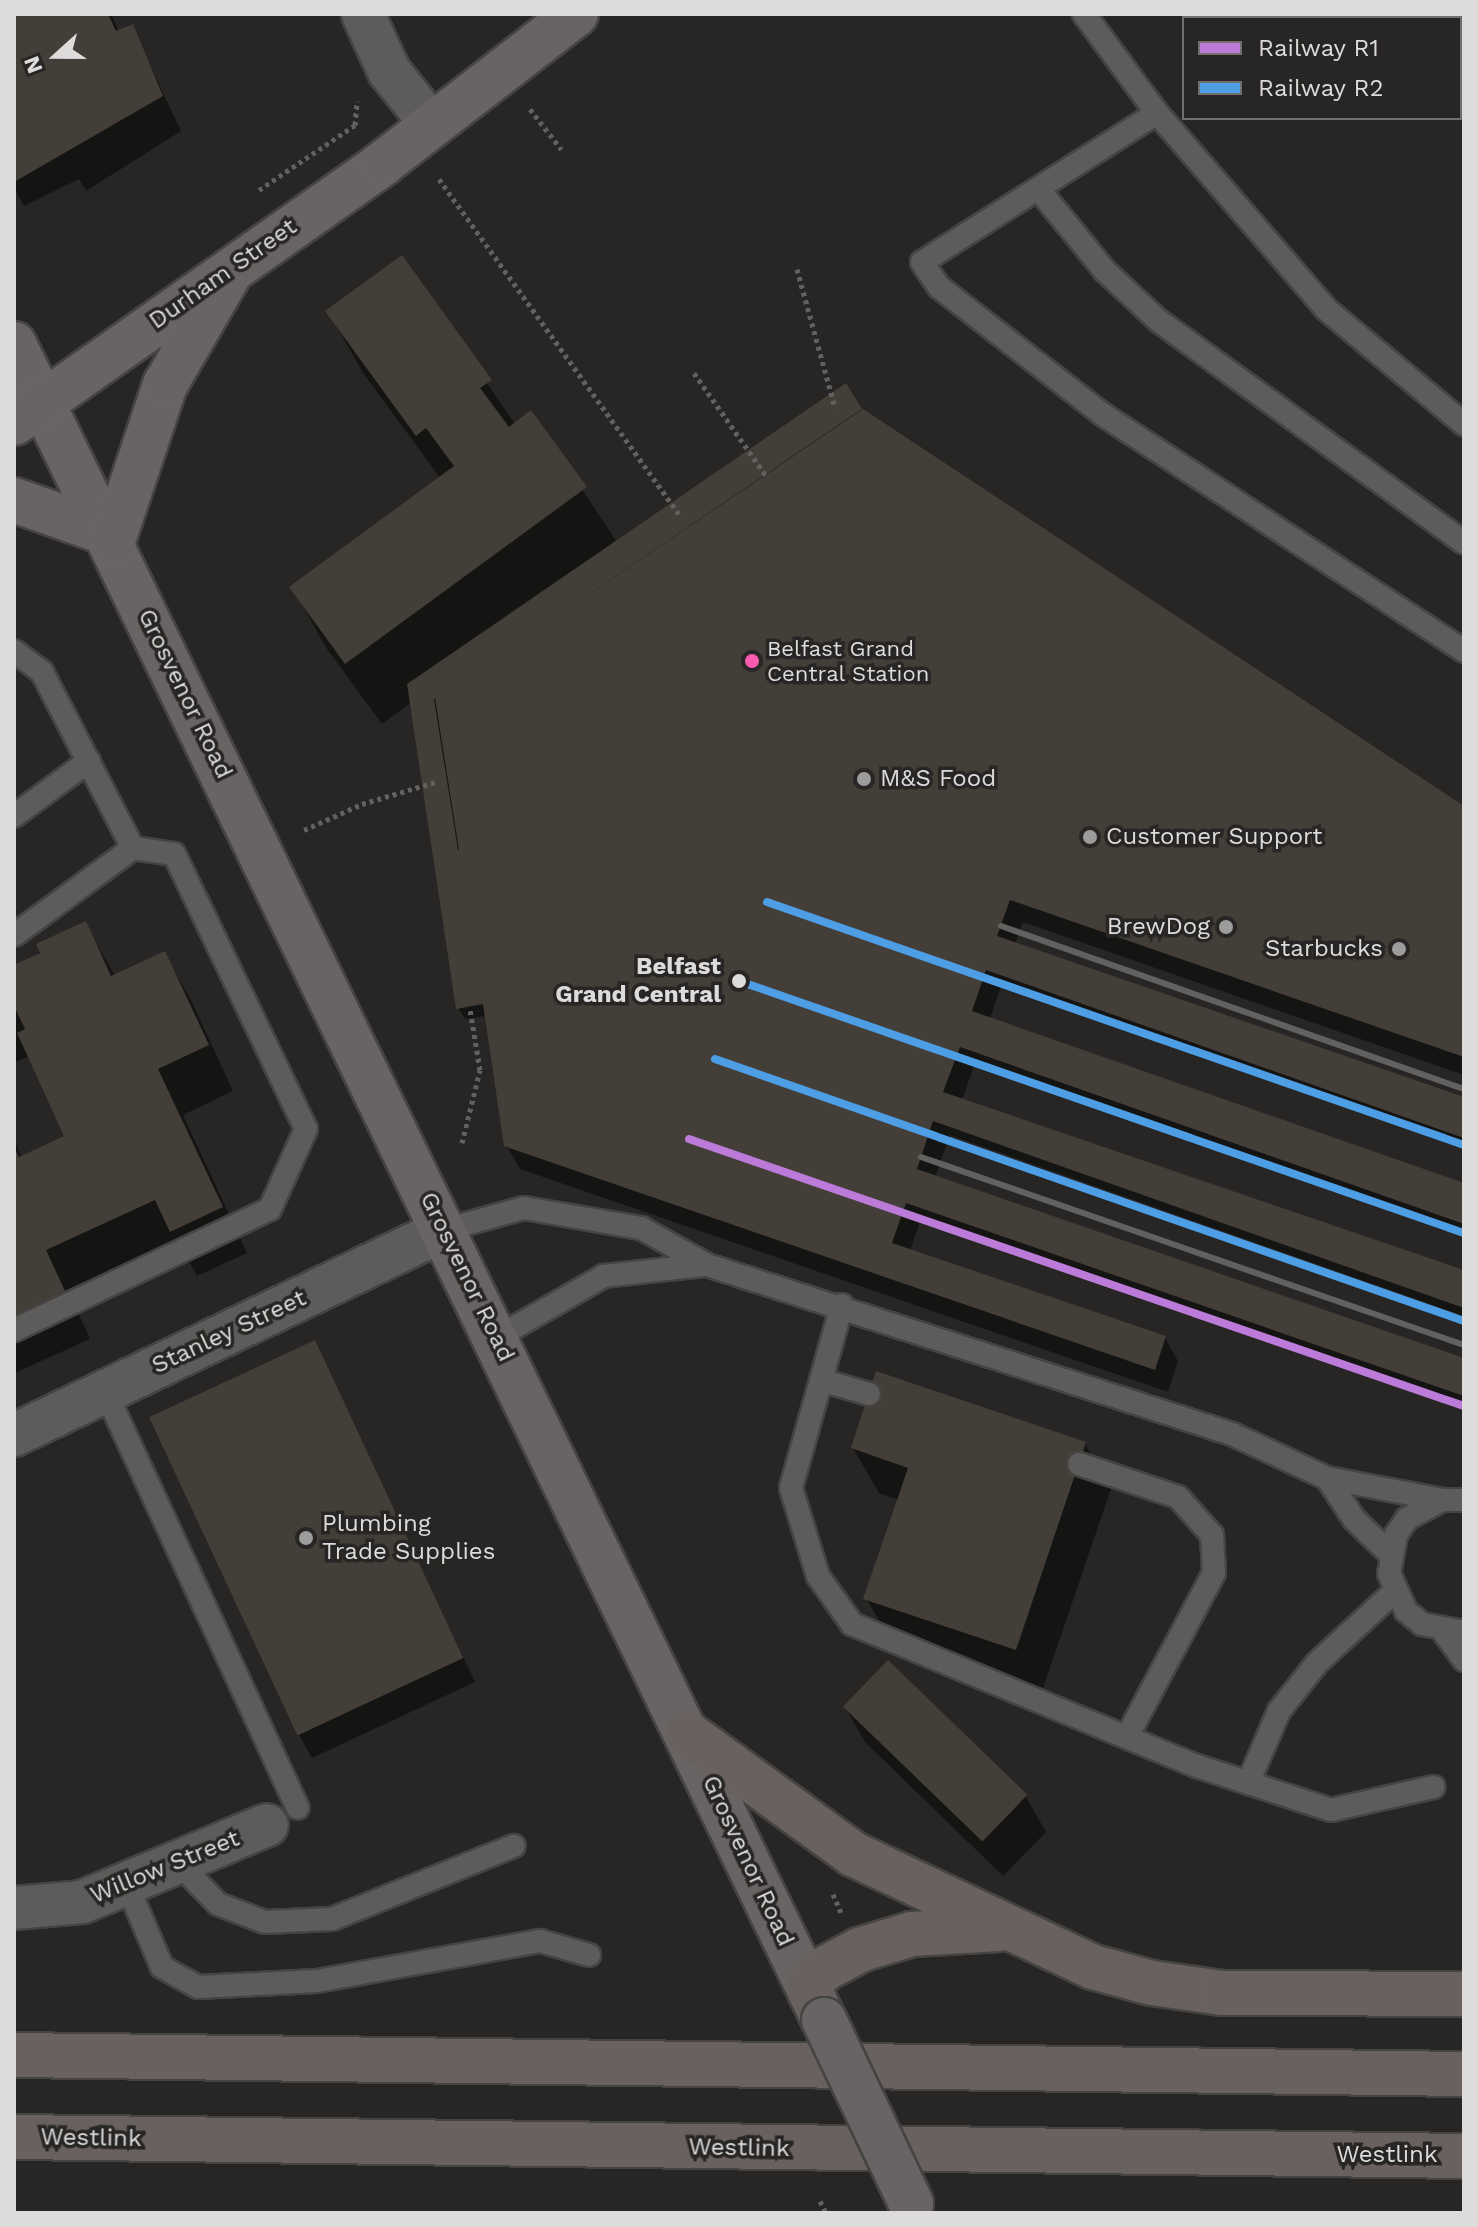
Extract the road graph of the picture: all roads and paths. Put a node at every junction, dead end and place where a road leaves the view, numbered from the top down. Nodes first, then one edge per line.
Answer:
1 (363, 14) edge
2 (576, 14) edge
3 (1084, 14) edge
4 (356, 88) dead end
5 (530, 109) dead end
6 (1157, 113) junction
7 (432, 125) junction
8 (561, 149) dead end
9 (439, 179) dead end
10 (259, 190) dead end
11 (1040, 191) junction
12 (234, 266) junction
13 (797, 269) dead end
14 (14, 344) edge
15 (694, 373) dead end
16 (835, 408) dead end
17 (28, 413) edge
18 (1464, 424) edge
19 (766, 476) dead end
20 (14, 500) edge
21 (679, 514) dead end
22 (109, 539) junction
23 (1464, 543) edge
24 (14, 651) edge
25 (1464, 651) edge
26 (89, 761) junction
27 (435, 782) dead end
28 (14, 816) edge
29 (304, 830) dead end
30 (133, 848) junction
31 (14, 935) edge
32 (470, 1009) dead end
33 (462, 1143) dead end
34 (444, 1230) junction
35 (707, 1265) junction
36 (842, 1305) junction
37 (14, 1330) edge
38 (496, 1338) junction
39 (821, 1380) junction
40 (105, 1391) junction
41 (869, 1394) dead end
42 (14, 1435) edge
43 (1079, 1464) dead end
44 (1327, 1478) junction
45 (1453, 1500) edge
46 (1390, 1554) junction
47 (1394, 1592) junction
48 (1453, 1632) edge
49 (1464, 1660) edge
50 (688, 1734) junction
51 (1128, 1735) junction
52 (1248, 1783) junction
53 (1433, 1787) dead end
54 (283, 1816) joint
55 (514, 1846) dead end
56 (180, 1865) junction
57 (127, 1885) junction
58 (14, 1908) edge
59 (1010, 1928) junction
60 (589, 1955) dead end
61 (1464, 1994) edge
62 (818, 2006) junction
63 (14, 2055) edge
64 (1464, 2074) edge
65 (14, 2137) edge
66 (1464, 2156) edge
67 (820, 2201) dead end
68 (914, 2208) edge
69 (826, 2213) edge

1 - 7 street
2 - 7 main road, Durham Street
3 - 6 lane
4 - 10 path
5 - 8 path
6 - 11 lane
6 - 18 lane
7 - 12 main road, Durham Street
9 - 21 path
11 - 23 lane
11 - 25 lane
12 - 17 main road, Durham Street
12 - 22 main road
13 - 16 path
14 - 17 main road, Grosvenor Road
15 - 19 path
17 - 22 main road, Grosvenor Road
20 - 22 main road
22 - 34 main road, Grosvenor Road
24 - 26 lane
26 - 28 lane
26 - 30 lane
27 - 29 path
30 - 31 lane
30 - 37 lane
32 - 33 path
34 - 35 lane
34 - 38 main road, Grosvenor Road
34 - 40 street, Stanley Street
35 - 36 lane
35 - 38 lane
36 - 39 lane
36 - 44 lane
38 - 50 main road, Grosvenor Road
39 - 41 lane
39 - 51 lane
40 - 42 street, Stanley Street
40 - 54 lane
43 - 51 lane
44 - 45 lane
44 - 46 lane
45 - 46 lane
46 - 47 lane
47 - 48 lane
47 - 52 lane
48 - 49 lane
50 - 59 highway
50 - 62 main road, Grosvenor Road
51 - 52 lane
52 - 53 lane
54 - 56 street, Willow Street
55 - 56 lane
56 - 57 street, Willow Street
57 - 58 street, Willow Street
57 - 60 lane
59 - 61 highway
59 - 62 highway
62 - 68 main road, Grosvenor Road, bridge
63 - 64 highway
65 - 66 highway, Westlink
67 - 69 path

